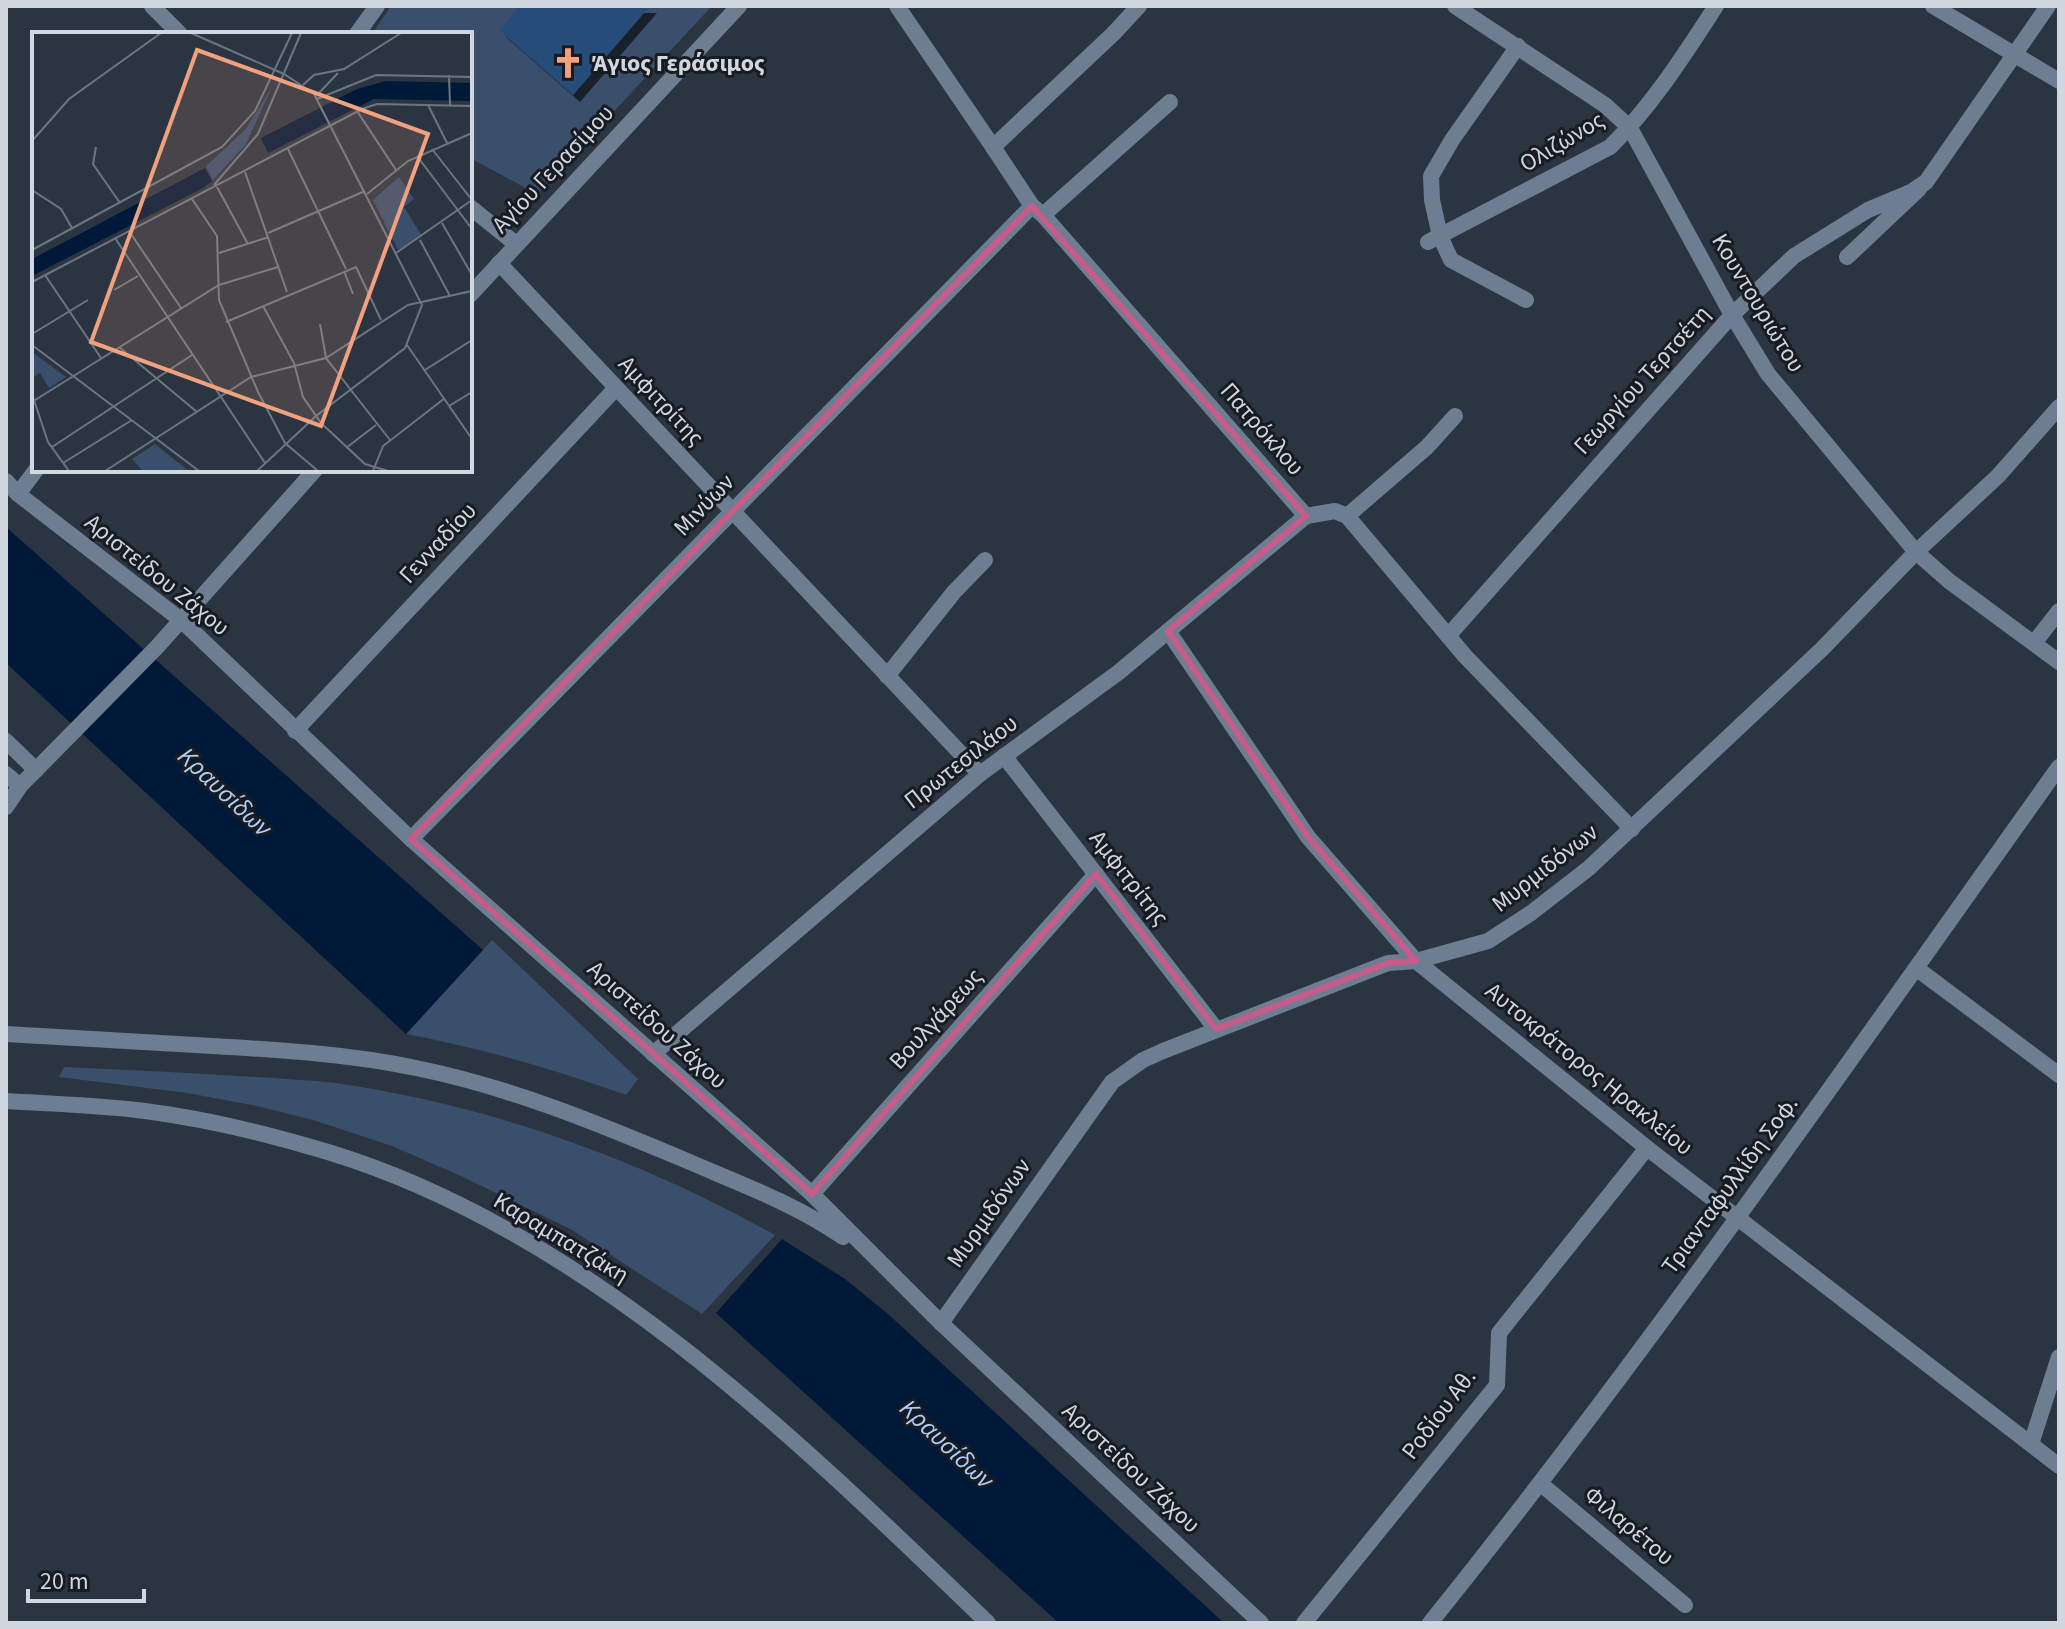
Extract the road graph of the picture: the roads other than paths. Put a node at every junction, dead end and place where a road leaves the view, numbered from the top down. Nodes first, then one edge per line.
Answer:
1 (377, 6) edge
2 (739, 6) edge
3 (897, 6) edge
4 (1139, 6) edge
5 (1455, 6) edge
6 (1716, 6) edge
7 (1933, 6) edge
8 (2048, 6) edge
9 (161, 9) edge
10 (178, 32) edge
11 (358, 32) edge
12 (1518, 46) junction
13 (2014, 55) junction
14 (2059, 81) edge
15 (1170, 102) dead end
16 (1630, 128) junction
17 (993, 147) junction
18 (1926, 182) junction
19 (472, 209) edge
20 (1038, 210) junction
21 (1434, 239) junction
22 (516, 244) junction
23 (1847, 257) dead end
24 (499, 263) junction
25 (472, 293) edge
26 (1526, 300) dead end
27 (1732, 315) junction
28 (616, 388) junction
29 (2059, 407) edge
30 (1455, 416) dead end
31 (34, 472) edge
32 (313, 472) edge
33 (6, 481) edge
34 (18, 494) junction
35 (732, 511) junction
36 (1306, 516) junction
37 (1347, 516) junction
38 (1916, 552) junction
39 (985, 560) dead end
40 (2059, 611) edge
41 (181, 620) junction
42 (1168, 631) junction
43 (1448, 636) junction
44 (2034, 643) junction
45 (2059, 662) edge
46 (887, 676) junction
47 (295, 731) junction
48 (6, 741) edge
49 (1004, 756) junction
50 (2059, 767) edge
51 (36, 770) junction
52 (6, 774) edge
53 (980, 774) junction
54 (20, 786) junction
55 (6, 807) edge
56 (1632, 829) junction
57 (411, 839) junction
58 (1096, 874) junction
59 (1416, 961) junction
60 (1916, 968) junction
61 (1216, 1029) junction
62 (6, 1034) edge
63 (653, 1054) junction
64 (2059, 1075) edge
65 (6, 1101) edge
66 (1647, 1148) junction
67 (812, 1194) junction
68 (1737, 1216) junction
69 (883, 1266) junction
70 (941, 1323) junction
71 (2059, 1357) edge
72 (2031, 1444) junction
73 (2059, 1466) edge
74 (1541, 1484) junction
75 (1685, 1605) dead end
76 (988, 1623) edge
77 (1261, 1623) edge
78 (1304, 1623) edge
79 (1430, 1623) edge

1 - 11 street
2 - 22 street, Αγίου Γερασίμου
3 - 17 street, Πατρόκλου
4 - 17 street
5 - 12 street, Κουντουριώτου
6 - 16 street, Ολιζώνος
7 - 13 street
8 - 13 street, Γεωργίου Τερτσέτη
9 - 10 street
12 - 16 street, Κουντουριώτου
12 - 21 street
13 - 14 street
13 - 18 street, Γεωργίου Τερτσέτη
15 - 20 street, Μινύων
16 - 21 street, Ολιζώνος
16 - 27 street, Κουντουριώτου
17 - 20 street, Πατρόκλου
18 - 23 street
18 - 27 street, Γεωργίου Τερτσέτη
19 - 22 street
20 - 35 street, Μινύων
20 - 36 street, Πατρόκλου
21 - 26 street
22 - 24 street, Αγίου Γερασίμου
24 - 25 street, Αγίου Γερασίμου
24 - 28 street, Αμφιτρίτης
27 - 38 street, Κουντουριώτου
27 - 43 street, Γεωργίου Τερτσέτη
28 - 35 street, Αμφιτρίτης
28 - 47 street, Γενναδίου
29 - 38 street, Μυρμιδόνων
30 - 37 street
31 - 34 street
32 - 41 street
33 - 34 street, Αριστείδου Ζάχου
34 - 41 street, Αριστείδου Ζάχου
35 - 46 street, Αμφιτρίτης
35 - 57 street, Μινύων
36 - 37 street
36 - 42 street, Πρωτεσιλάου
37 - 43 street
38 - 44 street, Κουντουριώτου
38 - 56 street, Μυρμιδόνων
39 - 46 street
40 - 44 street
41 - 47 street, Αριστείδου Ζάχου
41 - 51 street
42 - 49 street, Πρωτεσιλάου
42 - 59 street, Αυτοκράτορος Ηρακλείου
43 - 56 street
44 - 45 street, Κουντουριώτου
46 - 53 street, Αμφιτρίτης
47 - 57 street, Αριστείδου Ζάχου
48 - 51 street
49 - 53 street, Πρωτεσιλάου
49 - 58 street, Αμφιτρίτης
50 - 60 street, Τριανταφυλλίδη Σοφ.
51 - 54 street
52 - 54 street
53 - 63 street, Πρωτεσιλάου
54 - 55 street
56 - 59 street, Μυρμιδόνων
57 - 63 street, Αριστείδου Ζάχου
58 - 61 street, Αμφιτρίτης
58 - 67 street, Βουλγάρεως
59 - 61 street, Μυρμιδόνων
59 - 66 street, Αυτοκράτορος Ηρακλείου
60 - 64 street
60 - 68 street, Τριανταφυλλίδη Σοφ.
61 - 70 street, Μυρμιδόνων
62 - 69 street
63 - 67 street, Αριστείδου Ζάχου
65 - 76 street, Καραμπατζάκη
66 - 68 street, Αυτοκράτορος Ηρακλείου
66 - 78 street, Ροδίου Αθ.
67 - 69 street, Αριστείδου Ζάχου
68 - 72 street, Αυτοκράτορος Ηρακλείου
68 - 74 street, Τριανταφυλλίδη Σοφ.
69 - 70 street, Αριστείδου Ζάχου
70 - 77 street, Αριστείδου Ζάχου
71 - 72 street
72 - 73 street, Αυτοκράτορος Ηρακλείου
74 - 75 street, Φιλαρέτου
74 - 79 street, Τριανταφυλλίδη Σοφ.

